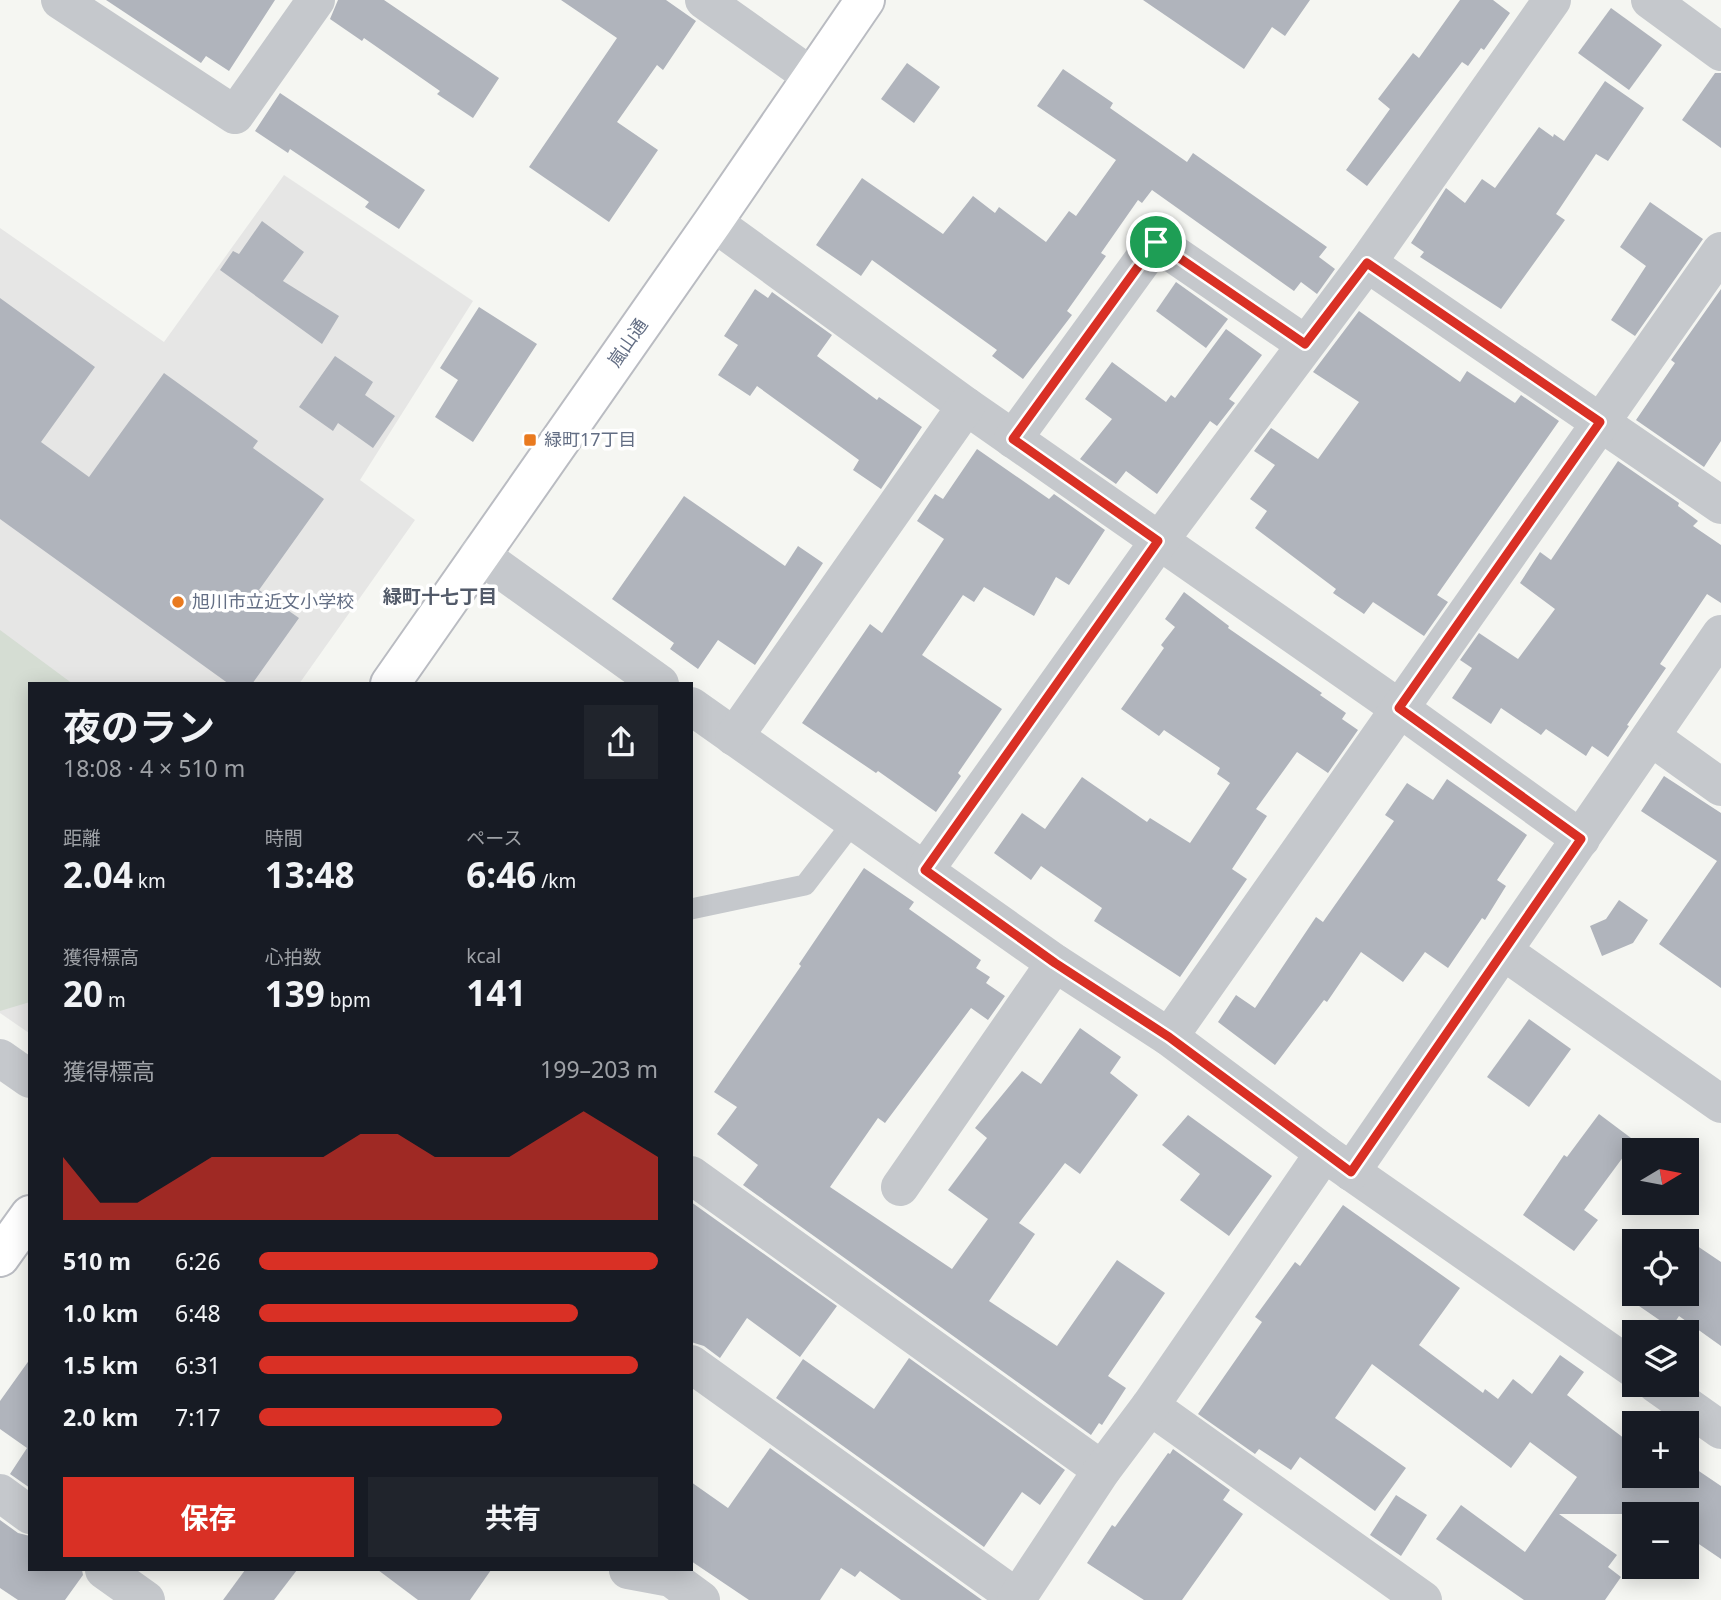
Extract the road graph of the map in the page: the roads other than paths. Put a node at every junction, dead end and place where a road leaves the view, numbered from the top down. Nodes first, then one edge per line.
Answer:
1 (60, 0) edge
2 (316, 0) edge
3 (704, 0) edge
4 (864, 0) edge
5 (1552, 0) edge
6 (1650, 0) edge
7 (1721, 51) edge
8 (811, 76) junction
9 (713, 222) junction
10 (1721, 251) edge
11 (1367, 263) junction
12 (1305, 344) junction
13 (966, 406) junction
14 (1600, 422) junction
15 (1013, 439) junction
16 (1721, 505) edge
17 (1158, 541) junction
18 (479, 554) junction
19 (1721, 634) edge
20 (391, 682) edge
21 (657, 682) edge
22 (693, 707) edge
23 (1399, 708) junction
24 (734, 737) junction
25 (1651, 737) junction
26 (1721, 787) edge
27 (854, 821) junction
28 (1581, 839) junction
29 (925, 870) junction
30 (693, 909) edge
31 (1503, 951) junction
32 (1055, 963) junction
33 (1169, 1037) junction
34 (0, 1058) edge
35 (28, 1078) edge
36 (1721, 1104) edge
37 (1337, 1162) junction
38 (693, 1176) edge
39 (900, 1187) dead end
40 (28, 1217) edge
41 (0, 1257) edge
42 (1622, 1361) edge
43 (693, 1365) edge
44 (1674, 1397) edge
45 (1150, 1406) junction
46 (1721, 1430) edge
47 (1102, 1470) junction
48 (0, 1493) edge
49 (28, 1514) edge
50 (633, 1571) edge
51 (1016, 1599) edge
52 (701, 1600) edge
53 (1423, 1600) edge

1 - 2 street
3 - 8 street
4 - 8 street, 嵐山通
5 - 11 street
6 - 7 street
8 - 9 street, 嵐山通
9 - 13 street
9 - 18 street, 嵐山通
10 - 14 street
11 - 12 street
11 - 14 street
12 - 15 street
12 - 17 street
13 - 15 street
13 - 24 street
14 - 16 street
14 - 23 street
15 - 17 street
17 - 23 street
17 - 29 street
18 - 20 street, 嵐山通
18 - 21 street
19 - 25 street
22 - 24 street
23 - 28 street
23 - 33 street
24 - 27 street
25 - 26 street
25 - 28 street
27 - 29 street
27 - 30 lane
28 - 31 street
29 - 32 street
31 - 36 street
31 - 37 street
32 - 33 street
32 - 39 street
33 - 37 street
34 - 35 street
37 - 42 street
37 - 45 street
38 - 47 street
40 - 41 street
43 - 51 street
44 - 46 street
45 - 47 street
45 - 53 street
47 - 51 street
48 - 49 street
50 - 52 street

